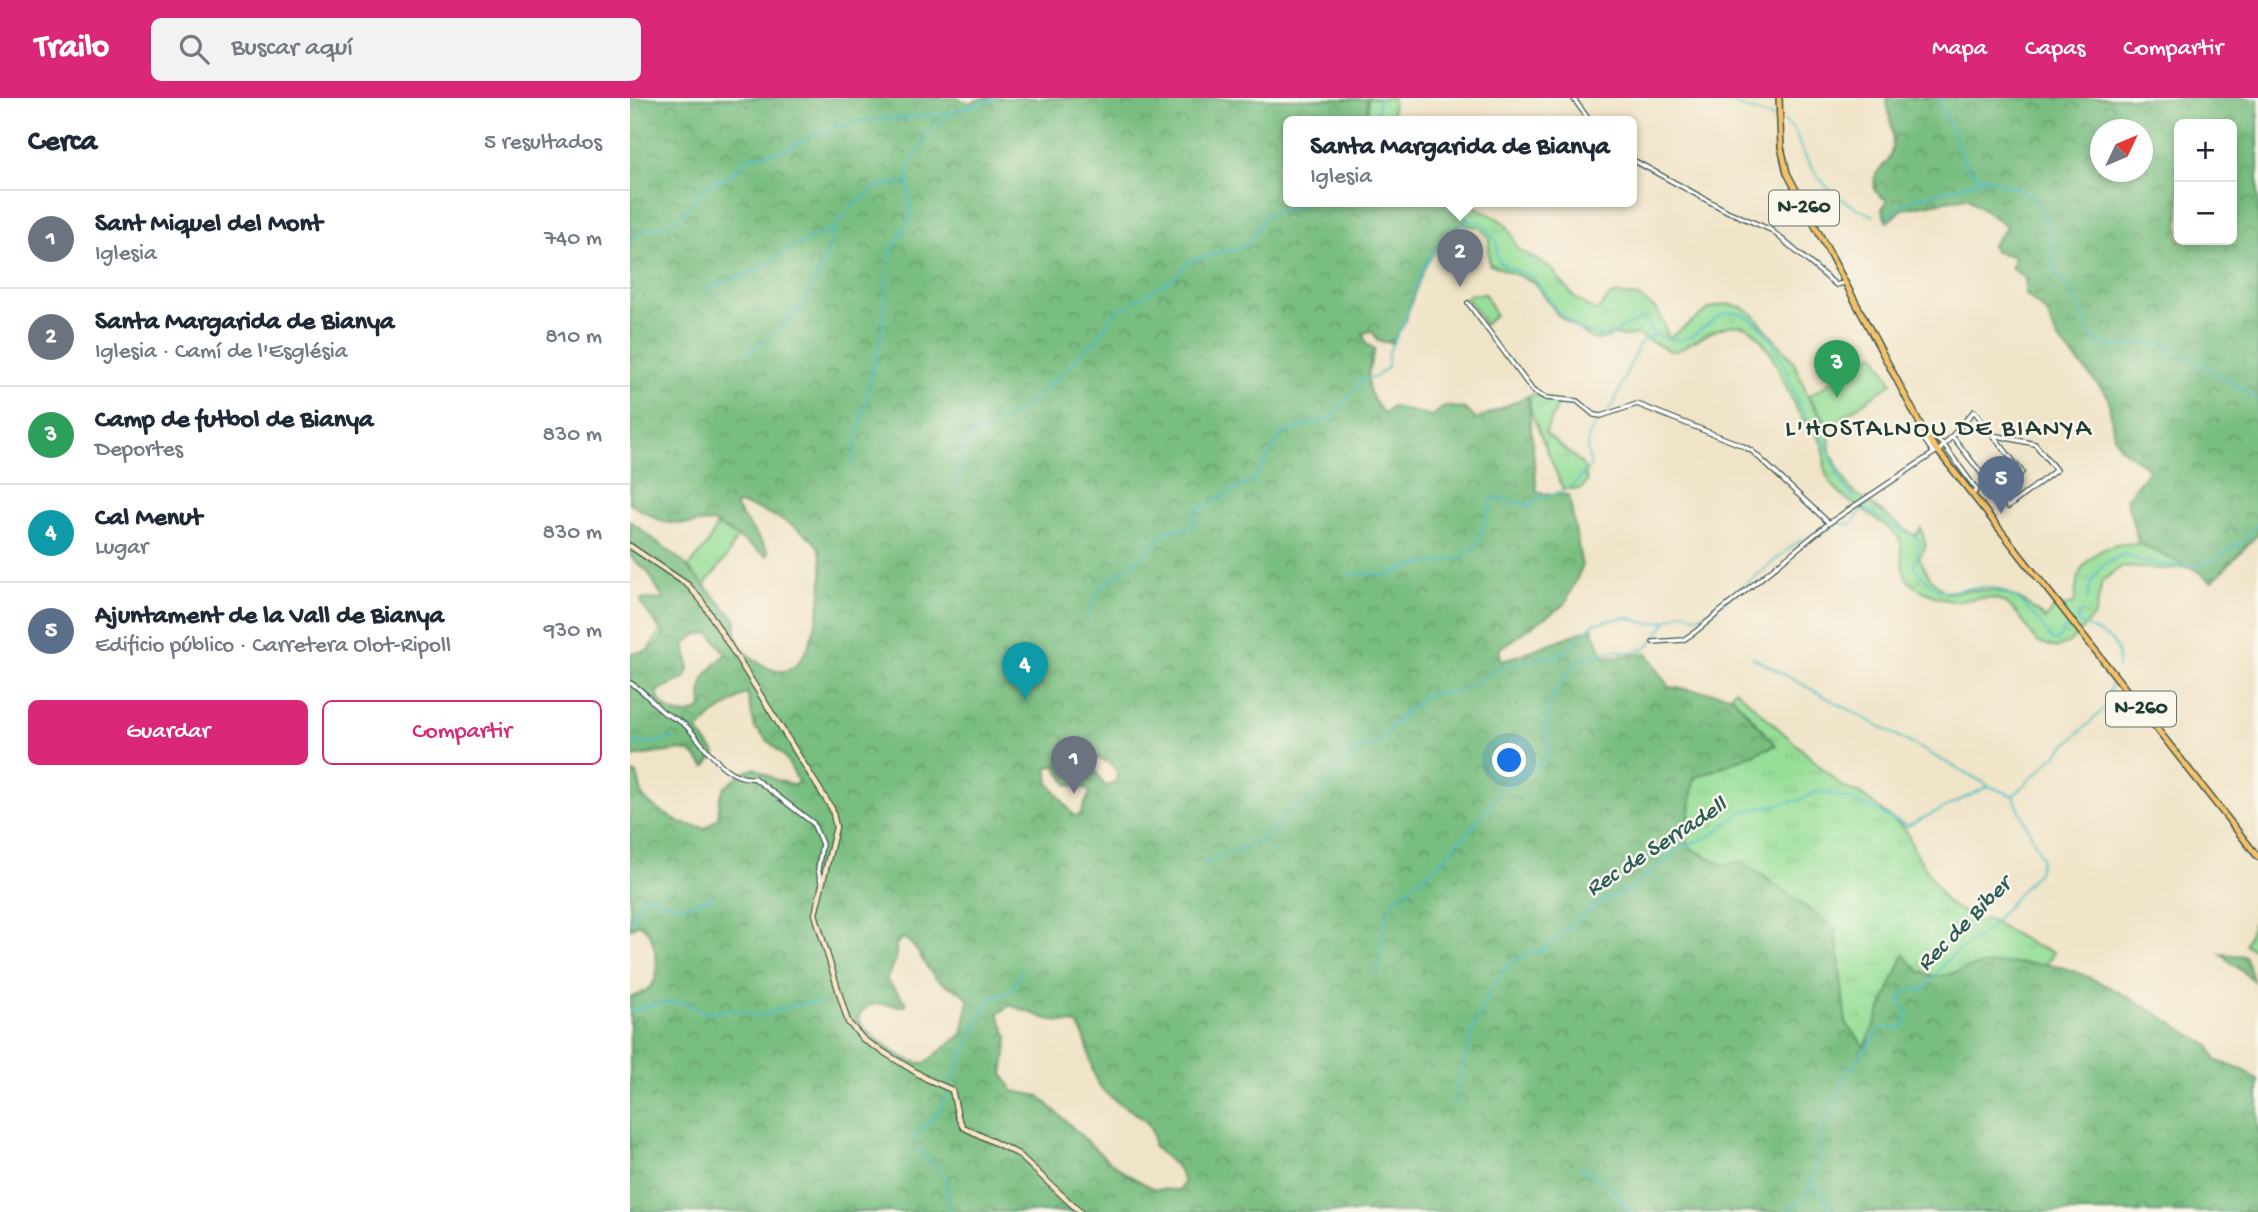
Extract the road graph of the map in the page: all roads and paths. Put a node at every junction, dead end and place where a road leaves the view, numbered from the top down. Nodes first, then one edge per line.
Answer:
1 (1573, 98) edge
2 (1779, 98) edge
3 (1586, 116) edge
4 (1637, 162) edge
5 (1844, 284) junction
6 (1468, 303) dead end
7 (1920, 423) junction
8 (1993, 435) junction
9 (1952, 436) junction
10 (1948, 440) junction
11 (1944, 446) junction
12 (1937, 449) junction
13 (1996, 492) junction
14 (1972, 495) junction
15 (1829, 523) junction
16 (630, 546) edge
17 (1653, 642) dead end
18 (630, 683) edge
19 (2258, 857) edge
20 (821, 882) junction
21 (1080, 1212) edge

1 - 3 street
2 - 5 main road, N-260
4 - 5 street
5 - 7 main road, N-260
6 - 15 street
7 - 12 main road, N-260
7 - 12 street
8 - 9 street
8 - 13 street
8 - 13 street
9 - 10 street
9 - 13 street
10 - 11 street
10 - 12 street
11 - 12 street
11 - 12 street
11 - 14 street
12 - 14 main road, N-260
12 - 15 street
14 - 19 main road, N-260
15 - 17 street
16 - 20 main road
18 - 20 street
20 - 21 main road

